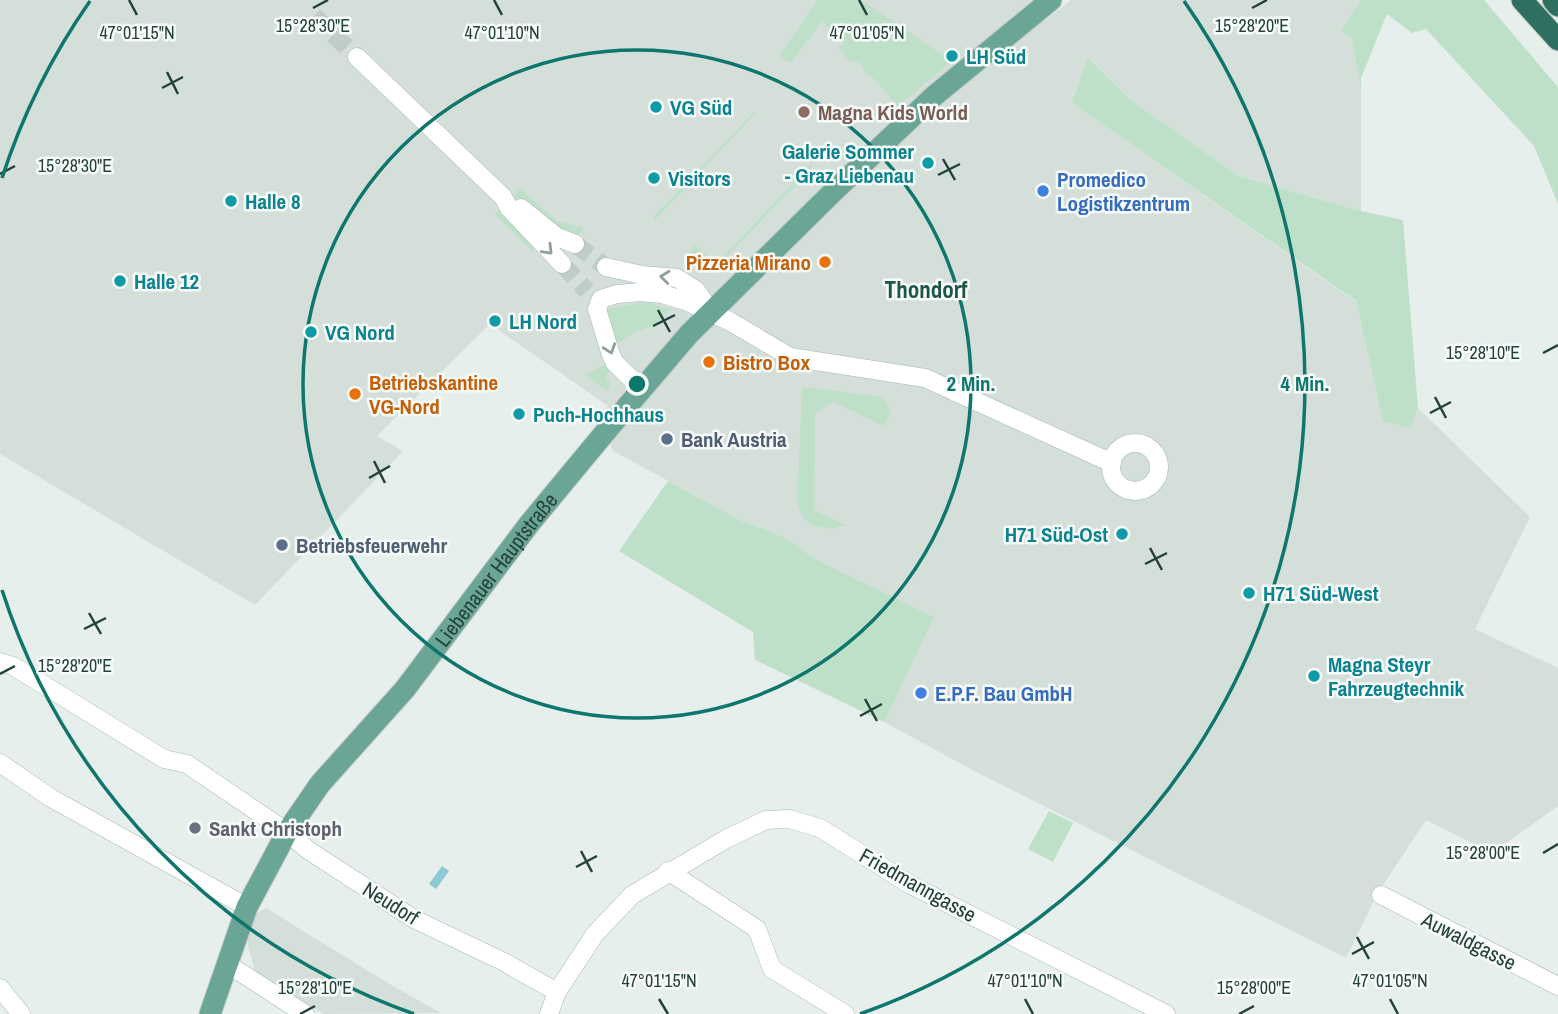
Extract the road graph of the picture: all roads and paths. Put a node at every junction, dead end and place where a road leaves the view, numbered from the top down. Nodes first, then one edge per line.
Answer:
1 (1051, 0) edge
2 (1522, 0) edge
3 (1553, 0) edge
4 (1558, 6) edge
5 (1558, 40) edge
6 (357, 57) tunnel mouth
7 (503, 197) junction
8 (575, 244) tunnel mouth
9 (562, 264) tunnel mouth
10 (606, 267) tunnel mouth
11 (711, 312) junction
12 (642, 389) junction
13 (1112, 463) dead end
14 (0, 662) edge
15 (0, 763) edge
16 (287, 832) junction
17 (668, 872) junction
18 (1381, 895) dead end
19 (247, 907) junction
20 (229, 965) junction
21 (1558, 986) edge
22 (0, 988) edge
23 (557, 992) junction
24 (21, 1014) edge
25 (210, 1014) edge
26 (305, 1014) edge
27 (549, 1014) edge
28 (845, 1014) edge
29 (1166, 1014) edge

1 - 11 main road, Liebenauer Hauptstraße
2 - 5 highway
3 - 4 highway
6 - 7 street
7 - 8 street
7 -> 9 street
11 -> 10 street
11 - 12 main road, Liebenauer Hauptstraße
11 -> 12 street
11 - 13 street
12 - 16 main road, Liebenauer Hauptstraße
14 - 16 street
15 - 19 street
16 - 19 main road, Liebenauer Hauptstraße
16 - 23 street, Neudorf
17 - 23 street
17 - 28 street
17 - 29 street, Friedmanngasse
18 - 21 street, Auwaldgasse
19 - 20 main road, Liebenauer Hauptstraße
20 - 25 main road, Liebenauer Hauptstraße
20 - 26 street
22 - 24 street
23 - 27 street

